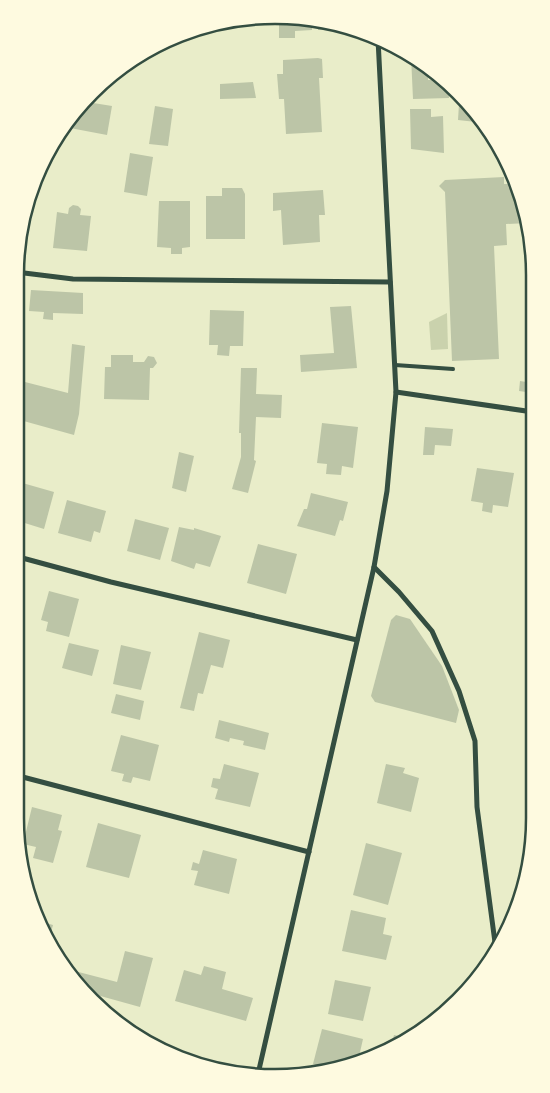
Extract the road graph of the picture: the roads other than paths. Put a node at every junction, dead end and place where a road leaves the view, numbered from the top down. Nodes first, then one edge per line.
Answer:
1 (378, 46) edge
2 (24, 273) edge
3 (390, 282) junction
4 (395, 366) junction
5 (453, 370) dead end
6 (396, 392) junction
7 (526, 411) edge
8 (24, 558) edge
9 (374, 567) junction
10 (356, 640) junction
11 (24, 777) edge
12 (309, 852) junction
13 (495, 940) edge
14 (259, 1069) edge

1 - 3 street
2 - 3 street
3 - 4 street
4 - 5 lane
4 - 6 street
6 - 7 street
6 - 9 street
8 - 10 street
9 - 10 street
9 - 13 street
10 - 12 street
11 - 12 street
12 - 14 street

